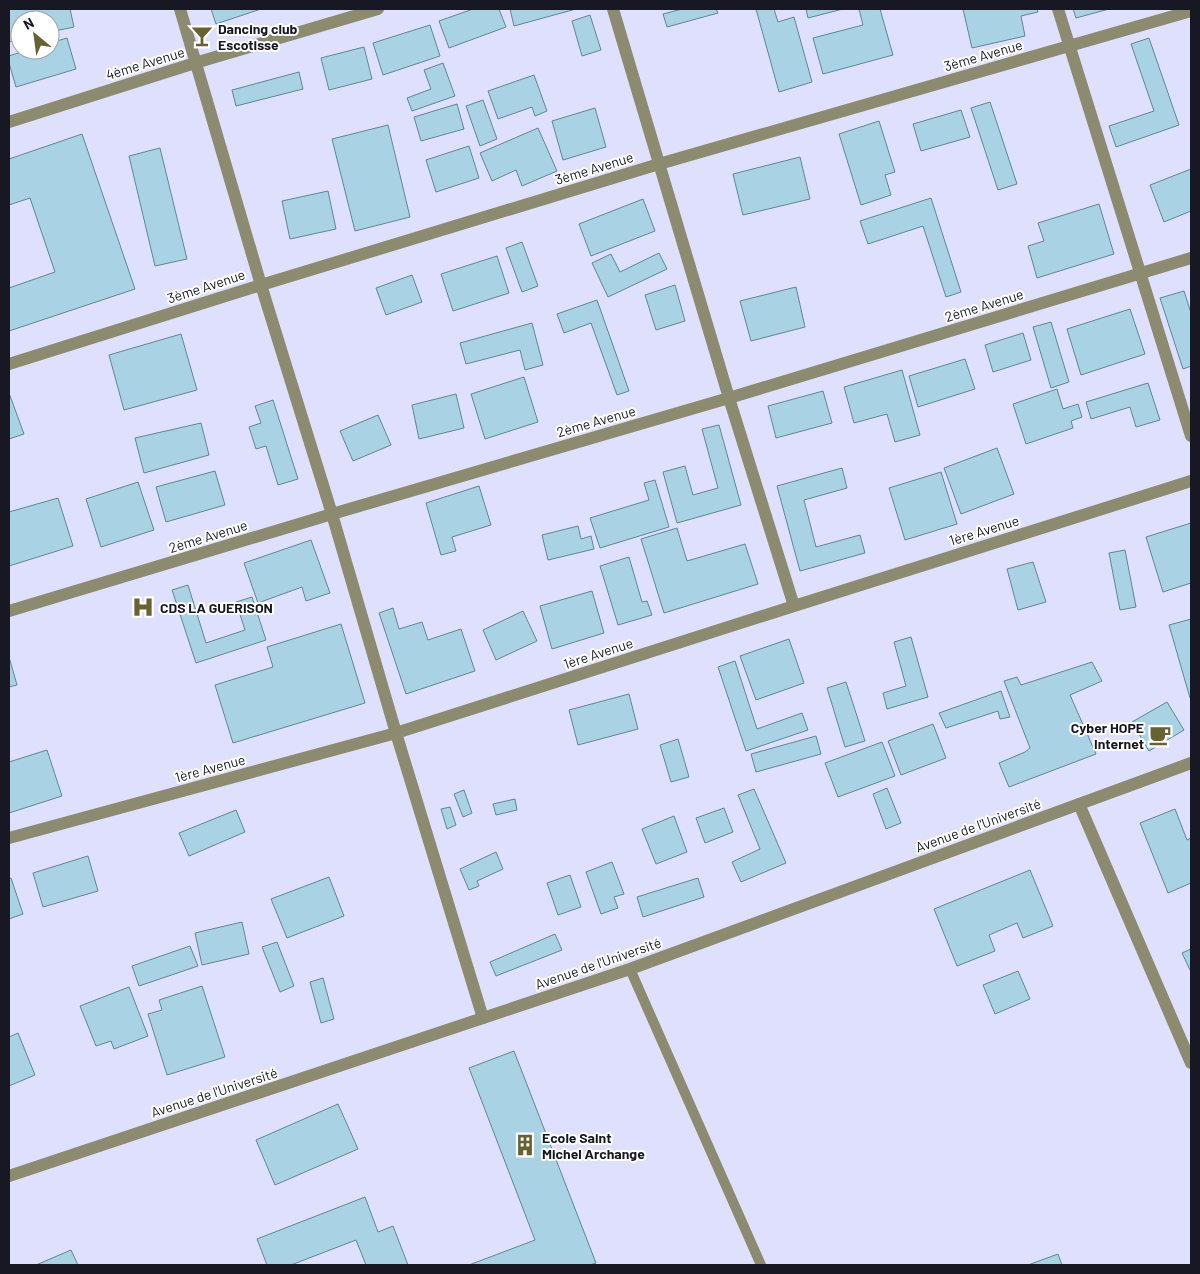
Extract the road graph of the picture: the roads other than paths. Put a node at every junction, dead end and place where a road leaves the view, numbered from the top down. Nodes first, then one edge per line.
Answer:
1 (180, 9) edge
2 (378, 9) edge
3 (613, 9) edge
4 (1058, 9) edge
5 (1191, 11) edge
6 (1070, 46) junction
7 (195, 64) junction
8 (9, 122) edge
9 (659, 164) junction
10 (1191, 258) edge
11 (1140, 272) junction
12 (261, 284) junction
13 (9, 364) edge
14 (729, 398) junction
15 (1191, 436) edge
16 (1191, 481) edge
17 (332, 514) junction
18 (794, 606) junction
19 (9, 611) edge
20 (396, 733) junction
21 (1191, 763) edge
22 (1079, 804) junction
23 (9, 838) edge
24 (630, 969) junction
25 (483, 1018) junction
26 (1191, 1063) edge
27 (9, 1176) edge
28 (761, 1265) edge

1 - 7 street
2 - 7 street, 4ème Avenue
3 - 9 street
4 - 6 street
5 - 6 street, 3ème Avenue
6 - 9 street, 3ème Avenue
6 - 11 street
7 - 8 street, 4ème Avenue
7 - 12 street
9 - 12 street, 3ème Avenue
9 - 14 street
10 - 11 street, 2ème Avenue
11 - 14 street, 2ème Avenue
11 - 15 street
12 - 13 street, 3ème Avenue
12 - 17 street
14 - 17 street, 2ème Avenue
14 - 18 street
16 - 18 street, 1ère Avenue
17 - 19 street, 2ème Avenue
17 - 20 street
18 - 20 street, 1ère Avenue
20 - 23 street, 1ère Avenue
20 - 25 street
21 - 22 street, Avenue de l'Université
22 - 24 street, Avenue de l'Université
22 - 26 street
24 - 25 street, Avenue de l'Université
24 - 28 lane
25 - 27 street, Avenue de l'Université

